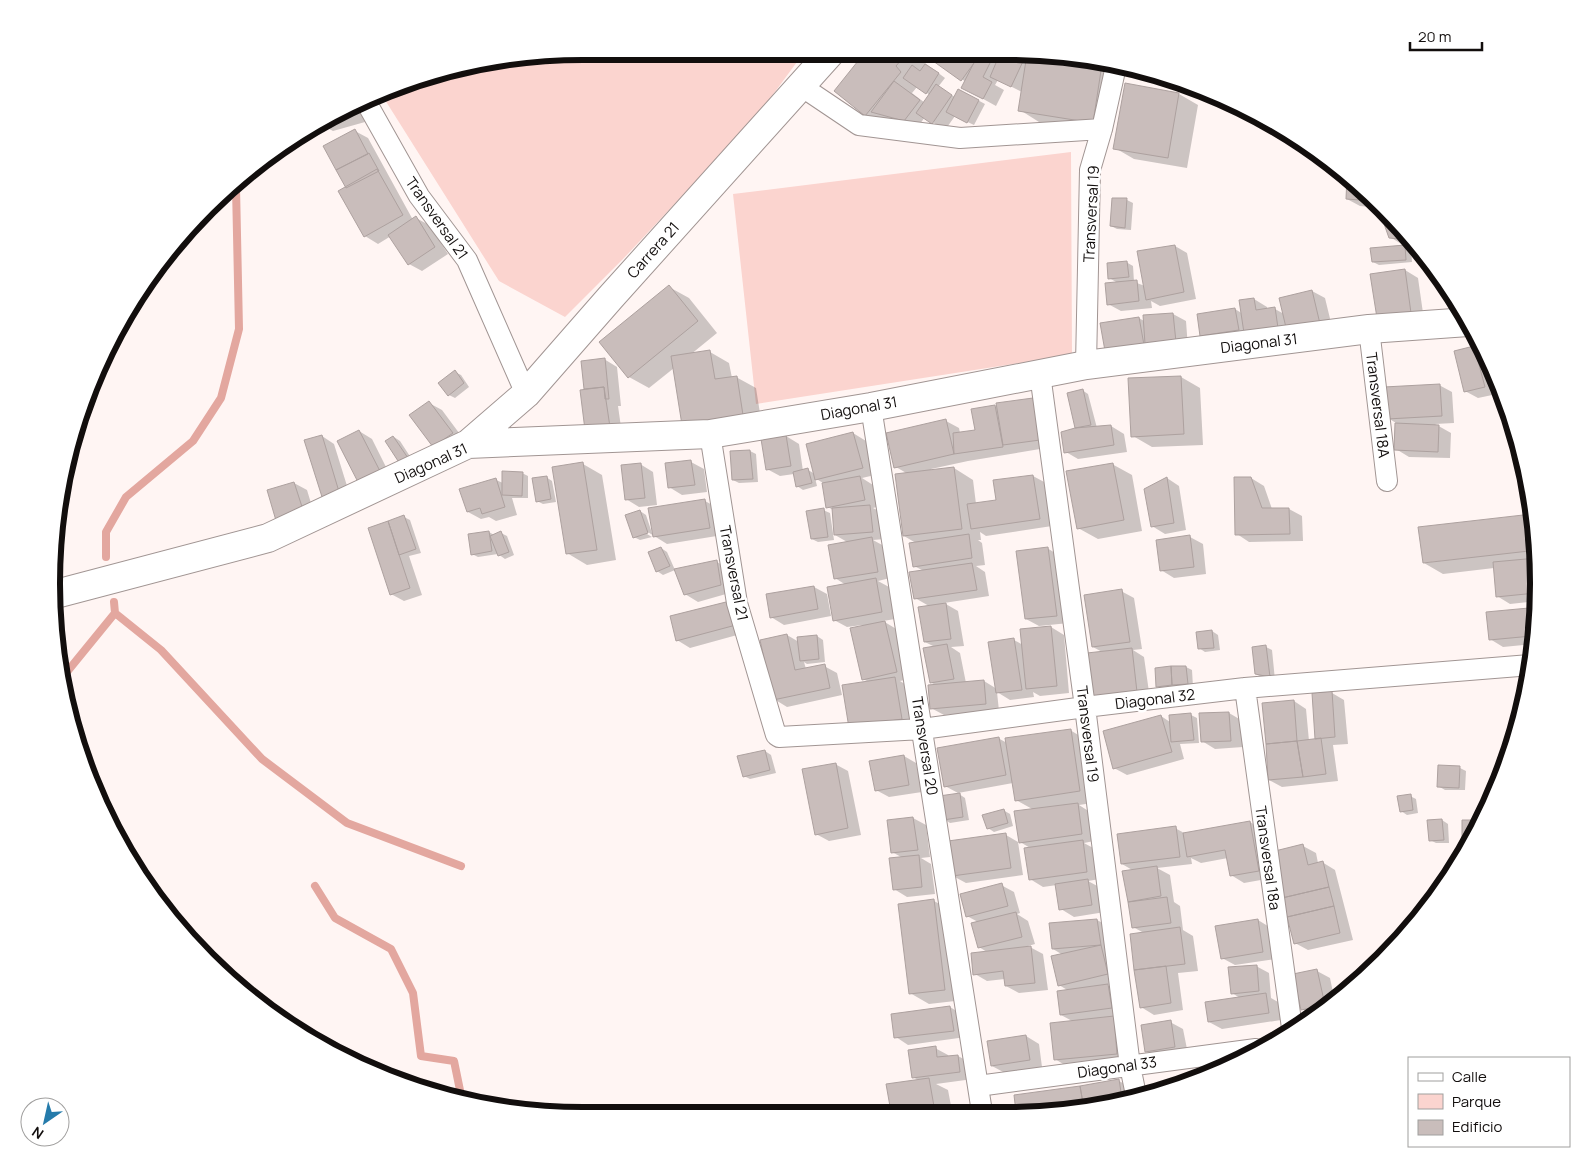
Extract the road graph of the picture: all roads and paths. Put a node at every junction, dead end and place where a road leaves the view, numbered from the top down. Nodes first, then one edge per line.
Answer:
1 (824, 60) edge
2 (1115, 71) edge
3 (801, 86) junction
4 (369, 107) edge
5 (1102, 128) junction
6 (1460, 323) edge
7 (1368, 329) junction
8 (1086, 365) junction
9 (1040, 374) junction
10 (526, 394) junction
11 (871, 407) junction
12 (710, 434) junction
13 (468, 444) junction
14 (1387, 481) dead end
15 (60, 593) edge
16 (1524, 666) edge
17 (1245, 688) junction
18 (1085, 707) junction
19 (922, 729) junction
20 (779, 737) joint
21 (1291, 1023) edge
22 (1242, 1051) edge
23 (1130, 1066) junction
24 (978, 1086) junction
25 (1135, 1091) edge
26 (981, 1107) edge

1 - 3 street, Carrera 21
2 - 5 street, Transversal 19
3 - 5 street
3 - 10 street, Carrera 21
4 - 10 street, Transversal 21
5 - 8 street, Transversal 19
6 - 7 street, Diagonal 31
7 - 8 street, Diagonal 31
7 - 14 street, Transversal 18A
8 - 9 street, Diagonal 31
9 - 11 street, Diagonal 31
9 - 18 street, Transversal 19
10 - 13 street, Carrera 21
11 - 12 street, Diagonal 31
11 - 19 street, Transversal 20
12 - 13 street, Diagonal 31
12 - 20 street, Transversal 21
13 - 15 street, Diagonal 31
16 - 17 street, Diagonal 32
17 - 18 street, Diagonal 32
17 - 21 street, Transversal 18a
18 - 19 street, Diagonal 32
18 - 23 street, Transversal 19
19 - 20 street, Diagonal 32
19 - 24 street, Transversal 20
22 - 23 street, Diagonal 33
23 - 24 street, Diagonal 33
23 - 25 street, Transversal 19
24 - 26 street, Transversal 20

